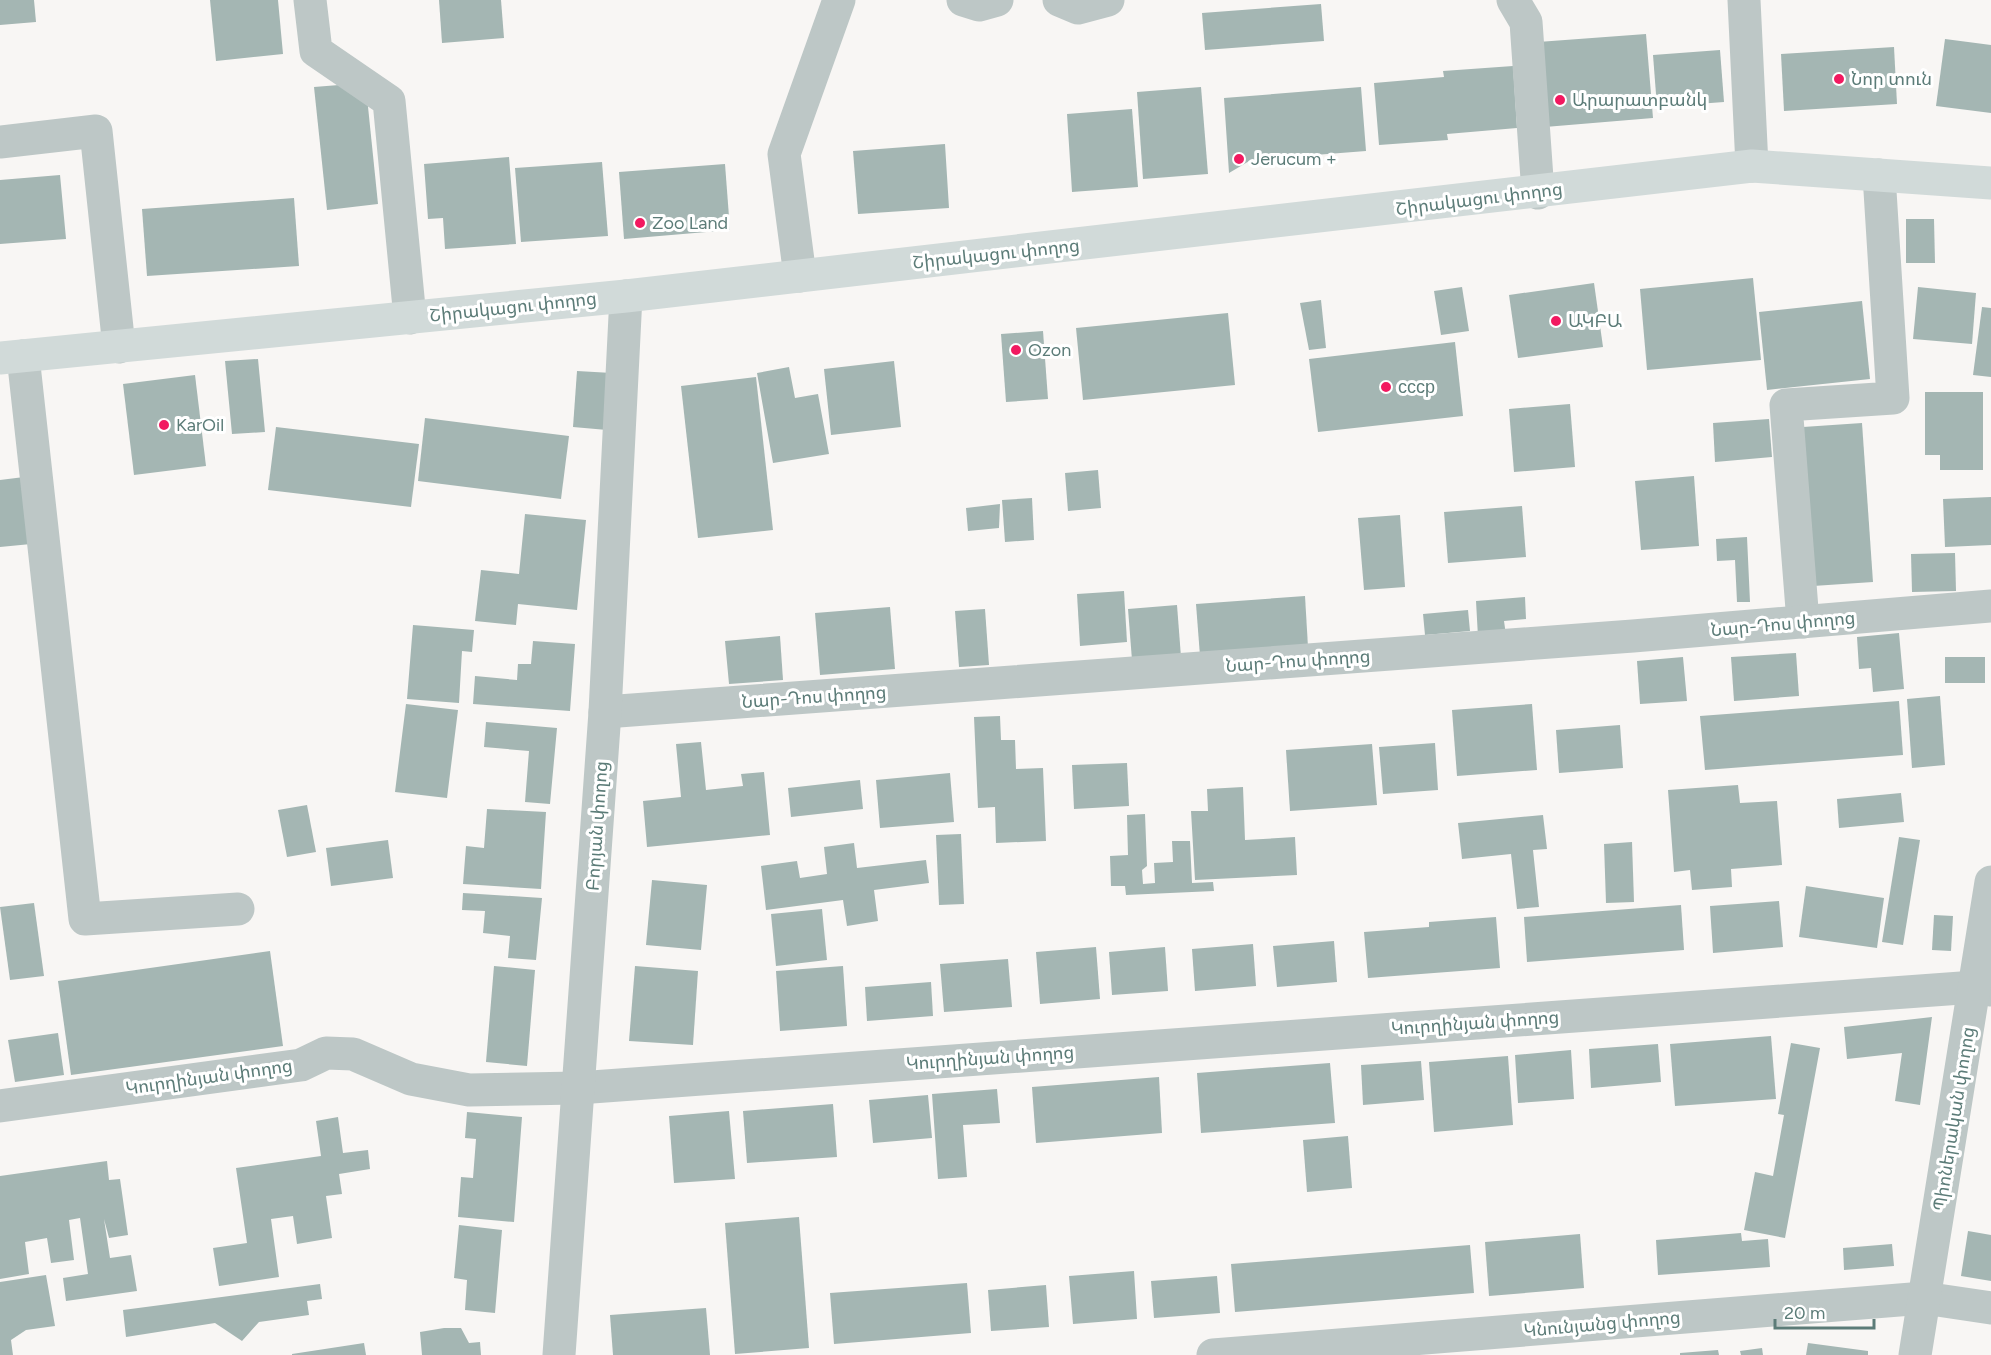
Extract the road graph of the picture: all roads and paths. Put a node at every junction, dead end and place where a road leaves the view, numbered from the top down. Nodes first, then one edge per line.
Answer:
1 (310, 0) edge
2 (839, 0) edge
3 (963, 0) edge
4 (997, 0) edge
5 (1059, 0) edge
6 (1108, 0) edge
7 (1513, 0) edge
8 (1744, 0) edge
9 (0, 142) edge
10 (1752, 166) junction
11 (1878, 175) junction
12 (1991, 183) edge
13 (1538, 193) junction
14 (800, 276) junction
15 (626, 296) junction
16 (410, 318) junction
17 (119, 347) junction
18 (12, 357) edge
19 (1991, 606) edge
20 (1803, 622) junction
21 (605, 712) junction
22 (1991, 882) edge
23 (237, 909) dead end
24 (1983, 988) edge
25 (578, 1088) junction
26 (0, 1106) edge
27 (1924, 1298) junction
28 (1991, 1308) edge
29 (559, 1355) edge
30 (1213, 1355) edge
31 (1915, 1355) edge

1 - 16 street
2 - 14 street
3 - 4 street
5 - 6 street
7 - 13 street
8 - 10 street
9 - 17 street
10 - 11 main road, Շիրակացու փողոց
10 - 13 main road, Շիրակացու փողոց
11 - 12 main road, Շիրակացու փողոց
11 - 20 street
13 - 14 main road, Շիրակացու փողոց
14 - 15 main road, Շիրակացու փողոց
15 - 16 main road, Շիրակացու փողոց
15 - 21 street, Բորյան փողոց
16 - 17 main road, Շիրակացու փողոց
17 - 18 main road, Շիրակացու փողոց
18 - 23 street
19 - 20 street, Նար-Դոս փողոց
20 - 21 street, Նար-Դոս փողոց
21 - 25 street, Բորյան փողոց
22 - 24 street, Պիոներական փողոց
24 - 25 street, Կուրղինյան փողոց
24 - 27 street, Պիոներական փողոց
25 - 26 street, Կուրղինյան փողոց
25 - 29 street, Բորյան փողոց
27 - 28 street, Կնունյանց փողոց
27 - 30 street, Կնունյանց փողոց
27 - 31 street, Պիոներական փողոց

